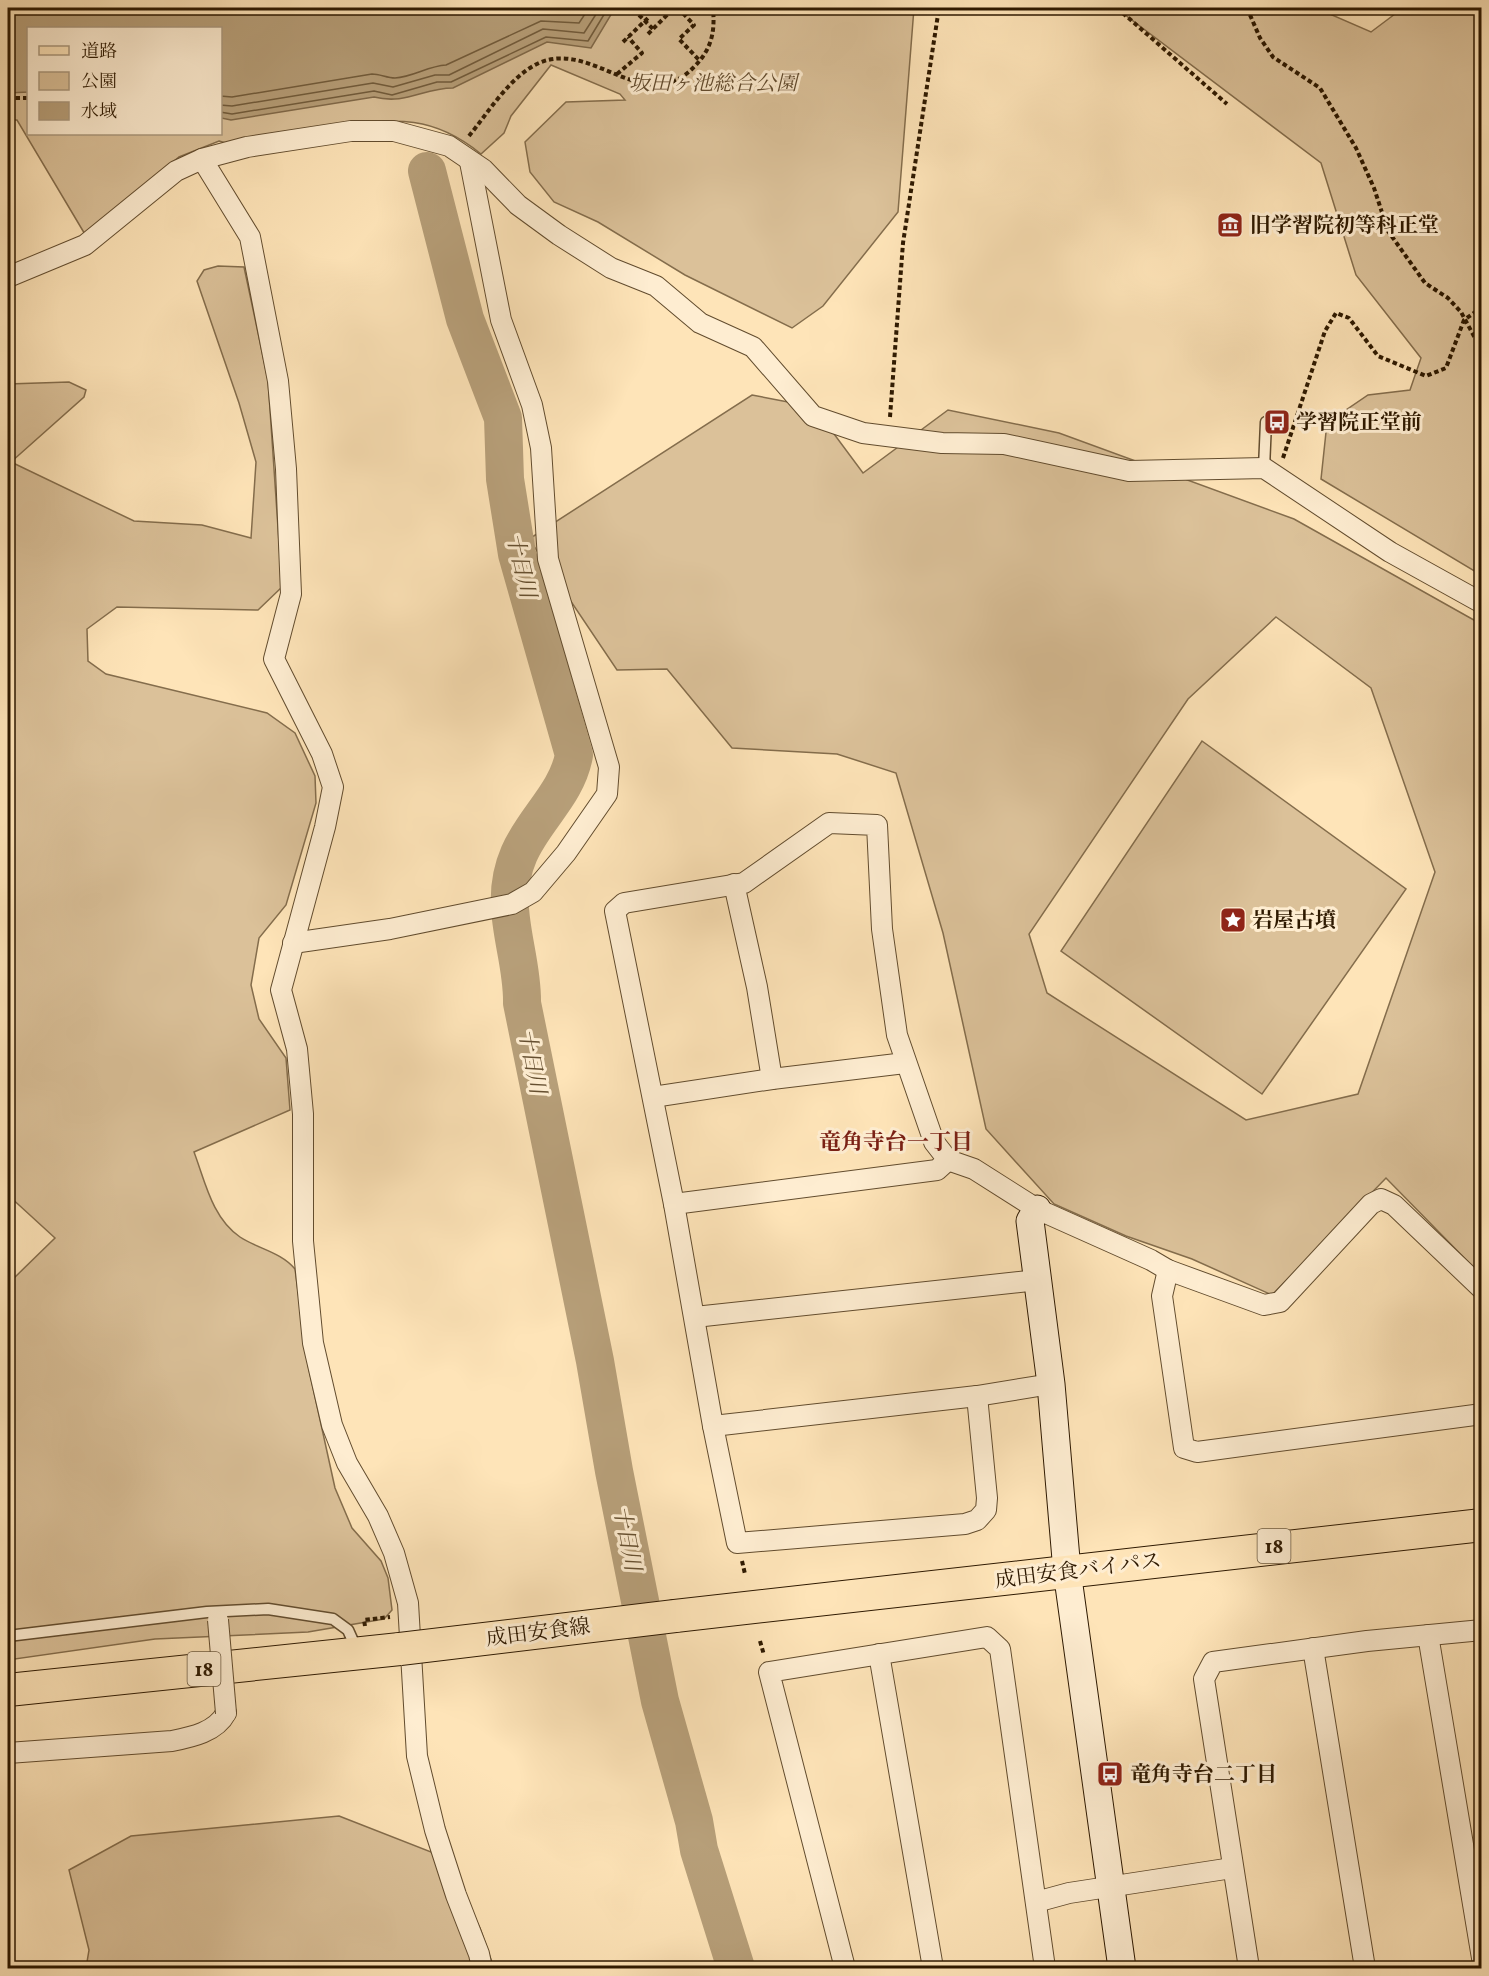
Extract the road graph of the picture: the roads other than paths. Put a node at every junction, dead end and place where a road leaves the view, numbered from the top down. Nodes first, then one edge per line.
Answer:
1 (463, 157) junction
2 (202, 159) junction
3 (8, 277) edge
4 (1266, 422) dead end
5 (1270, 472) junction
6 (1482, 603) edge
7 (734, 884) junction
8 (293, 943) junction
9 (905, 1063) junction
10 (772, 1079) junction
11 (653, 1097) junction
12 (948, 1160) junction
13 (674, 1204) junction
14 (1037, 1209) junction
15 (1168, 1270) junction
16 (1038, 1280) junction
17 (1482, 1289) edge
18 (695, 1317) junction
19 (1051, 1384) junction
20 (977, 1396) junction
21 (1482, 1414) edge
22 (713, 1426) junction
23 (1482, 1524) edge
24 (1067, 1571) junction
25 (212, 1616) junction
26 (675, 1616) joint
27 (1482, 1630) edge
28 (1428, 1635) junction
29 (8, 1636) edge
30 (1313, 1648) junction
31 (359, 1653) junction
32 (879, 1654) junction
33 (8, 1690) edge
34 (8, 1753) edge
35 (1232, 1868) junction
36 (1109, 1886) junction
37 (1035, 1902) junction
38 (1482, 1958) edge
39 (482, 1968) edge
40 (845, 1968) edge
41 (933, 1968) edge
42 (1045, 1968) edge
43 (1122, 1968) edge
44 (1249, 1968) edge
45 (1365, 1968) edge

1 - 2 street
1 - 5 street
1 - 8 street
2 - 3 street
2 - 8 street
4 - 5 lane
5 - 6 street
7 - 9 street
7 - 10 street
7 - 11 street
8 - 39 street
9 - 10 street
9 - 12 street
10 - 11 street
11 - 13 street
12 - 13 street
12 - 14 street
13 - 18 street
14 - 15 street
14 - 16 street
15 - 17 street
15 - 21 street
16 - 18 street
16 - 19 street
18 - 22 street
19 - 20 street
19 - 24 street
20 - 22 street
20 - 22 street
23 - 24 main road, 成田安食バイパス / 18
24 - 26 main road, 成田安食バイパス / 18
24 - 36 street
25 - 29 lane
25 - 31 lane
25 - 34 street, bridge
26 - 31 main road, 成田安食線 / 18, bridge
27 - 28 street
28 - 30 street
28 - 38 street
30 - 35 street
30 - 45 street
31 - 33 main road, 18
32 - 37 street
32 - 40 street
32 - 41 street
35 - 36 street
35 - 44 street
36 - 37 street
36 - 43 street
37 - 42 street

